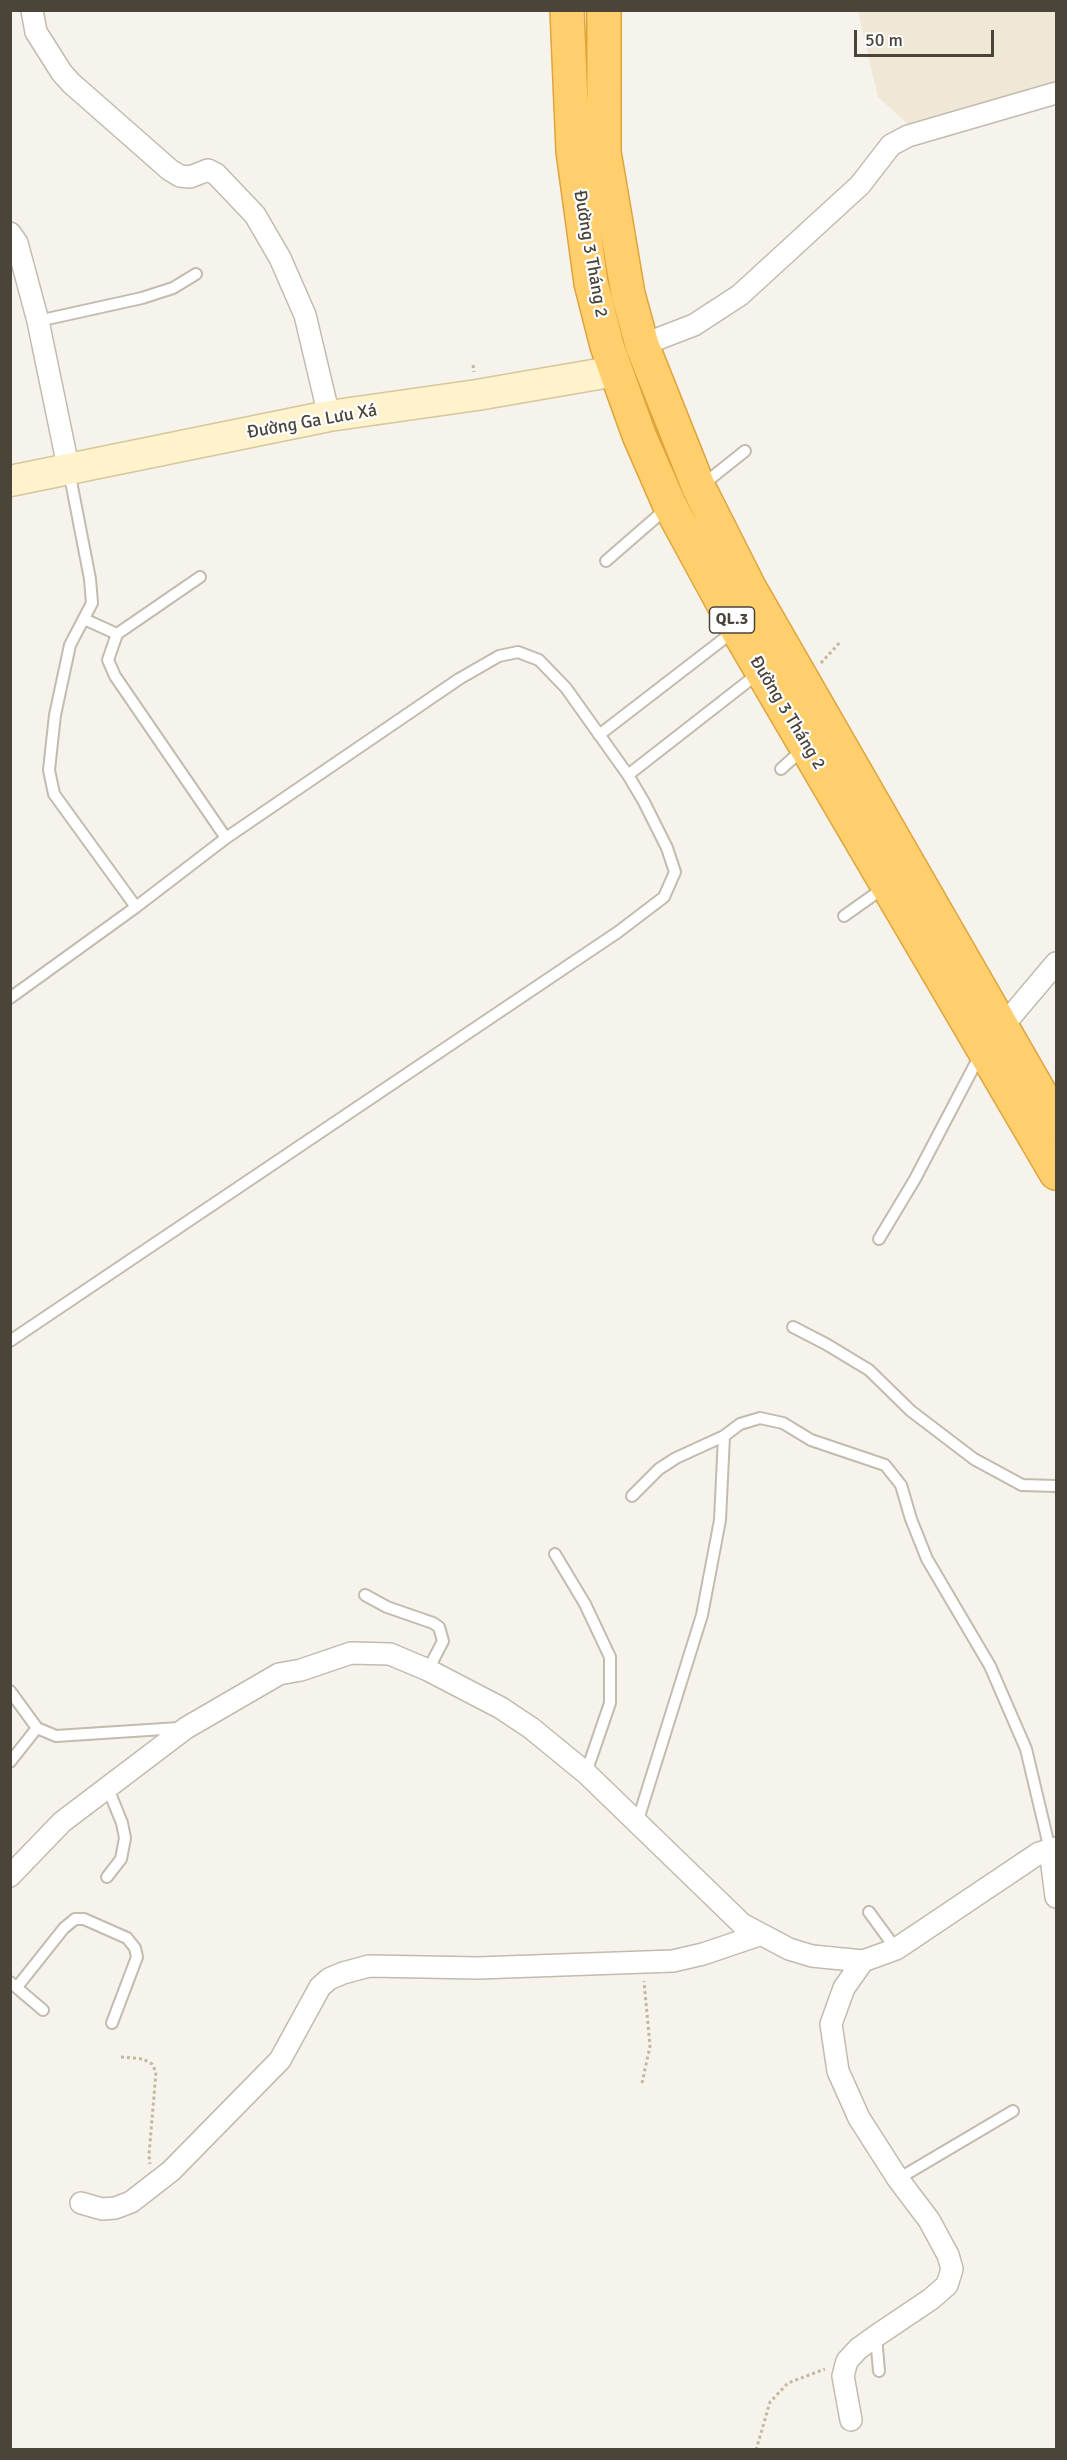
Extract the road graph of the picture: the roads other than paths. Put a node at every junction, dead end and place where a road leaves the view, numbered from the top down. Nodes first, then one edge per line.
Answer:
1 (32, 10) edge
2 (45, 10) edge
3 (567, 10) edge
4 (604, 10) edge
5 (36, 32) junction
6 (1056, 93) edge
7 (10, 233) edge
8 (196, 274) dead end
9 (38, 321) junction
10 (642, 345) junction
11 (612, 358) junction
12 (329, 416) junction
13 (745, 451) dead end
14 (69, 471) junction
15 (10, 481) edge
16 (699, 488) junction
17 (670, 506) junction
18 (606, 561) dead end
19 (200, 577) dead end
20 (84, 619) junction
21 (737, 629) junction
22 (117, 634) junction
23 (761, 671) junction
24 (599, 735) junction
25 (807, 746) junction
26 (781, 769) dead end
27 (628, 775) junction
28 (226, 838) junction
29 (888, 885) junction
30 (136, 907) junction
31 (844, 916) dead end
32 (1056, 963) edge
33 (10, 998) edge
34 (993, 1038) junction
35 (1056, 1121) edge
36 (1056, 1173) edge
37 (879, 1239) dead end
38 (793, 1327) dead end
39 (10, 1341) edge
40 (724, 1436) junction
41 (1056, 1486) edge
42 (632, 1496) dead end
43 (555, 1554) dead end
44 (365, 1594) dead end
45 (428, 1670) junction
46 (10, 1690) edge
47 (37, 1728) junction
48 (186, 1728) junction
49 (10, 1762) edge
50 (586, 1773) junction
51 (107, 1786) junction
52 (638, 1823) junction
53 (1053, 1849) edge
54 (10, 1876) edge
55 (107, 1877) dead end
56 (1056, 1897) edge
57 (869, 1912) dead end
58 (759, 1935) junction
59 (896, 1949) junction
60 (863, 1961) junction
61 (14, 1984) edge
62 (43, 2010) dead end
63 (112, 2023) dead end
64 (1013, 2111) dead end
65 (898, 2179) junction
66 (81, 2203) dead end
67 (876, 2336) junction
68 (879, 2371) dead end
69 (851, 2420) dead end

1 - 5 street
2 - 5 street
3 - 11 highway, Đường 3 Tháng 2 / QL.3
4 - 10 highway, Đường 3 Tháng 2 / QL.3
5 - 12 street
6 - 10 street
7 - 9 street
8 - 9 lane
9 - 14 street
10 - 11 highway
10 - 16 highway, Đường 3 Tháng 2 / QL.3
11 - 12 street, Đường Ga Lưu Xá
11 - 17 highway, Đường 3 Tháng 2 / QL.3
12 - 14 street, Đường Ga Lưu Xá
13 - 16 lane
14 - 15 street, Đường Ga Lưu Xá
14 - 20 lane
16 - 34 highway, Đường 3 Tháng 2 / QL.3
17 - 18 lane
17 - 21 highway, Đường 3 Tháng 2 / QL.3
19 - 22 lane
20 - 22 lane
20 - 30 lane
21 - 23 highway, Đường 3 Tháng 2 / QL.3
21 - 24 lane
22 - 28 lane
23 - 25 highway, Đường 3 Tháng 2 / QL.3
23 - 27 lane
24 - 27 lane
24 - 28 lane
25 - 26 lane
25 - 29 highway, Đường 3 Tháng 2 / QL.3
27 - 39 lane
28 - 30 lane
29 - 31 lane
29 - 34 highway, Đường 3 Tháng 2 / QL.3
30 - 33 lane
32 - 34 street
34 - 35 highway, Đường 3 Tháng 2 / QL.3
34 - 36 highway, Đường 3 Tháng 2 / QL.3
34 - 37 lane
38 - 41 lane
40 - 42 lane
40 - 52 lane
40 - 53 lane
43 - 50 lane
44 - 45 lane
45 - 48 street
45 - 50 street
46 - 47 lane
47 - 48 lane
47 - 49 lane
48 - 51 street
50 - 52 street
51 - 54 street
51 - 55 lane
52 - 58 street
53 - 56 street
53 - 59 street
57 - 59 lane
58 - 60 street
58 - 66 street
59 - 60 street
60 - 65 street
61 - 62 lane
61 - 63 lane
64 - 65 lane
65 - 67 street
67 - 68 lane
67 - 69 street

